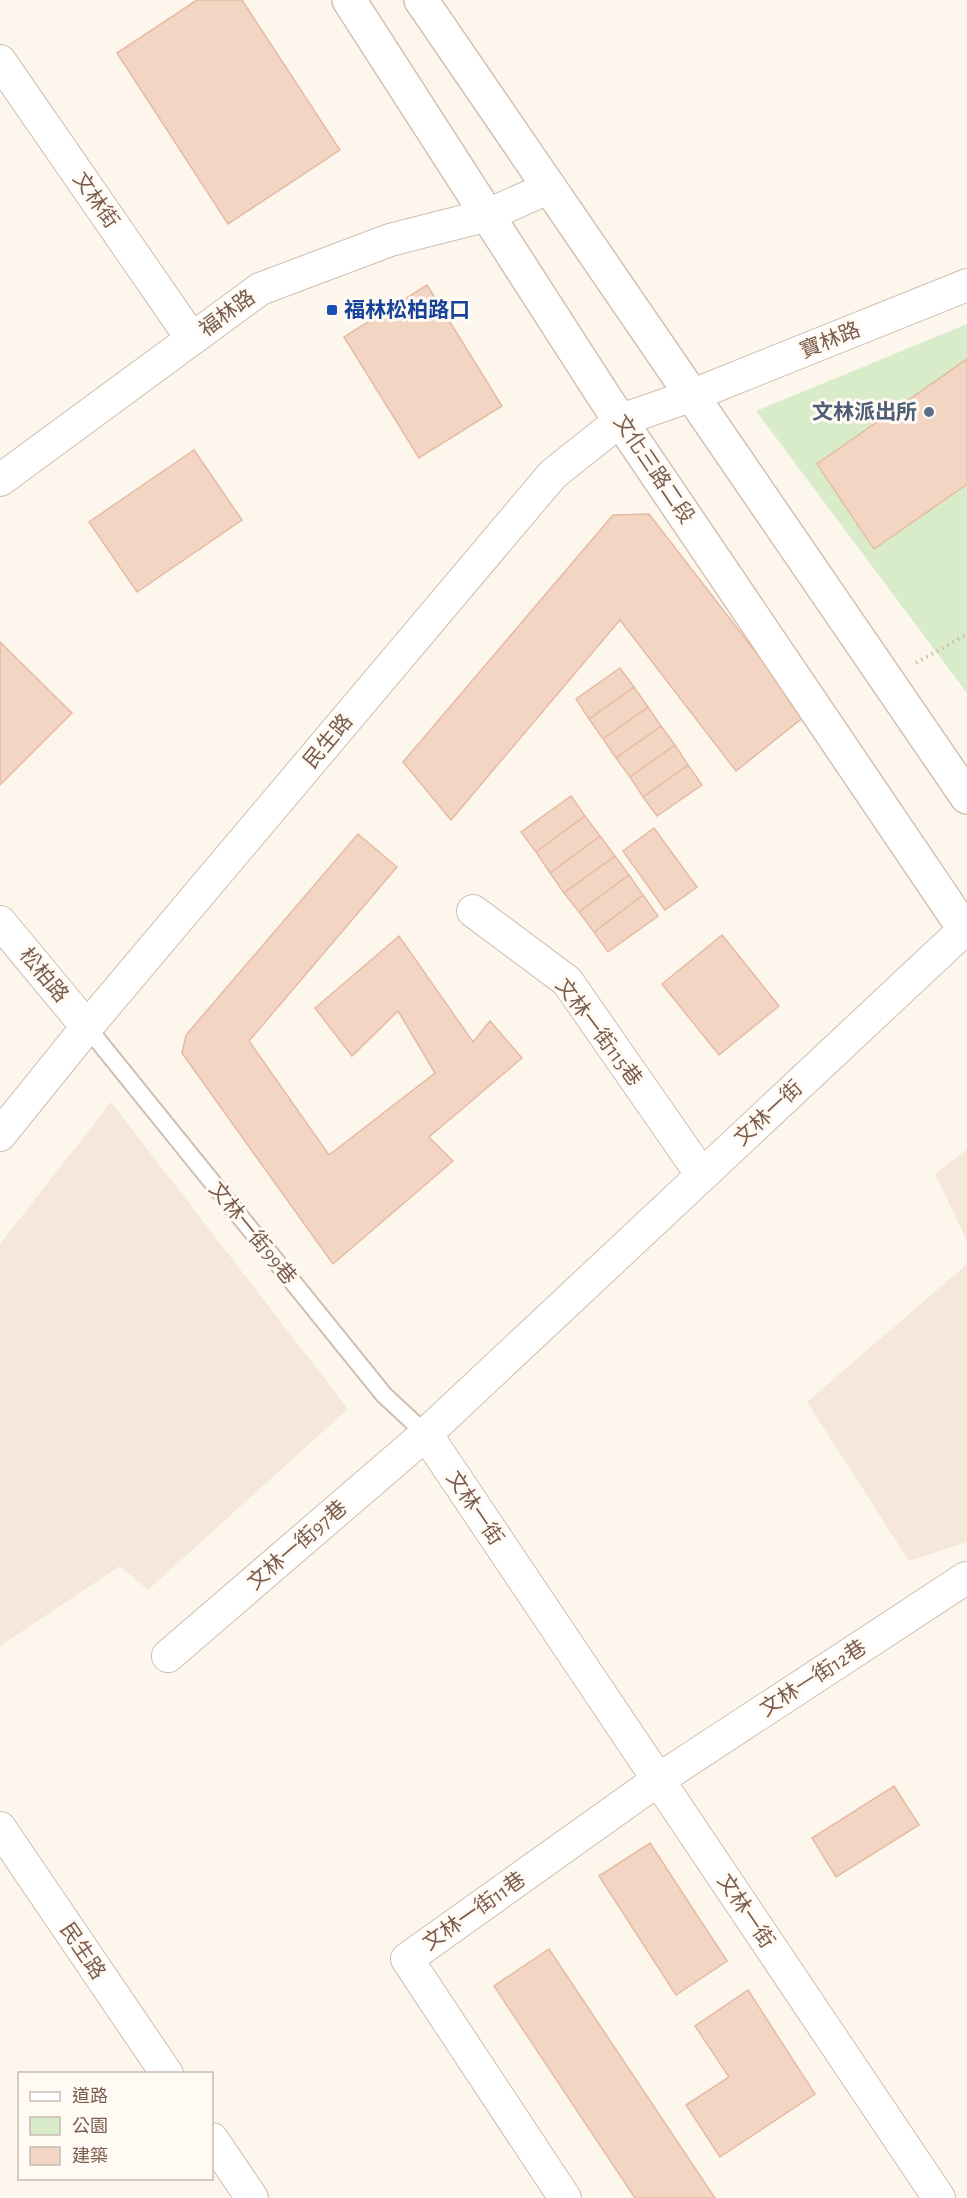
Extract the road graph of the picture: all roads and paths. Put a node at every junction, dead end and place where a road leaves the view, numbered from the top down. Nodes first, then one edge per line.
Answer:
1 (349, 0) edge
2 (421, 0) edge
3 (0, 61) edge
4 (550, 188) junction
5 (488, 215) junction
6 (967, 285) edge
7 (192, 339) junction
8 (693, 395) junction
9 (621, 420) junction
10 (0, 480) edge
11 (967, 634) edge
12 (886, 679) junction
13 (967, 796) edge
14 (473, 911) dead end
15 (0, 922) edge
16 (966, 930) edge
17 (87, 1027) junction
18 (0, 1135) edge
19 (702, 1175) junction
20 (426, 1434) junction
21 (967, 1580) edge
22 (168, 1656) dead end
23 (658, 1780) junction
24 (0, 1828) edge
25 (166, 2072) edge
26 (213, 2140) edge
27 (252, 2198) edge
28 (565, 2198) edge
29 (939, 2198) edge

1 - 5 street, 文化三路二段
2 - 4 street
3 - 7 street, 文林街
4 - 5 street, 福林路
4 - 8 street
5 - 7 street, 福林路
5 - 9 street, 文化三路二段
6 - 8 street, 寶林路
7 - 10 street, 福林路
8 - 9 street, 民生路
8 - 12 street
9 - 16 street, 文化三路二段
9 - 17 street, 民生路
11 - 12 path
12 - 13 street
14 - 19 street, 文林一街115巷
15 - 17 street, 松柏路
16 - 19 street, 文林一街
17 - 18 street, 民生路
17 - 20 lane, 文林一街99巷
19 - 20 street, 文林一街
20 - 22 street, 文林一街97巷
20 - 23 street, 文林一街
21 - 23 street, 文林一街12巷
23 - 28 street, 文林一街11巷
23 - 29 street, 文林一街
24 - 25 street, 民生路
26 - 27 street

